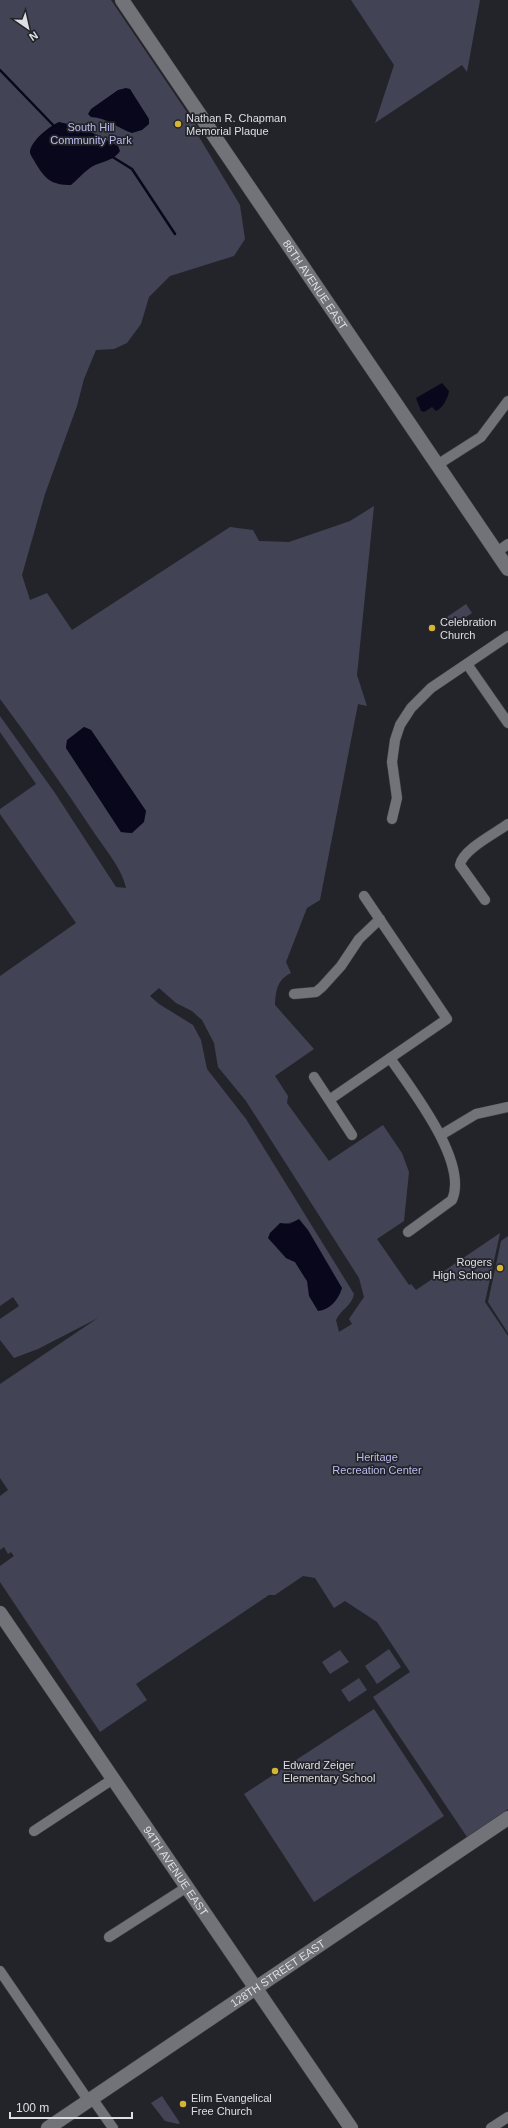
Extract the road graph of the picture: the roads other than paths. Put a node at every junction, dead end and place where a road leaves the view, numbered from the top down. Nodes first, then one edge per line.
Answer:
1 (122, 0) edge
2 (508, 402) edge
3 (437, 465) junction
4 (502, 548) edge
5 (508, 569) edge
6 (508, 636) edge
7 (467, 664) junction
8 (508, 723) edge
9 (392, 819) dead end
10 (508, 824) edge
11 (364, 896) dead end
12 (485, 900) dead end
13 (380, 919) junction
14 (294, 994) dead end
15 (390, 1058) junction
16 (314, 1077) dead end
17 (329, 1100) junction
18 (508, 1107) edge
19 (352, 1135) dead end
20 (441, 1135) junction
21 (408, 1232) dead end
22 (0, 1613) edge
23 (113, 1779) junction
24 (506, 1823) edge
25 (34, 1831) dead end
26 (187, 1887) junction
27 (109, 1938) dead end
28 (0, 1971) edge
29 (256, 1989) junction
30 (90, 2099) junction
31 (508, 2117) edge
32 (48, 2128) edge
33 (112, 2128) edge
34 (351, 2128) edge
35 (491, 2128) edge

1 - 3 street, 86TH AVENUE EAST
2 - 3 street
3 - 4 street, 86TH AVENUE EAST
4 - 5 street, 86TH AVENUE EAST
6 - 7 street
7 - 8 street
7 - 9 street
10 - 12 street
11 - 13 street
13 - 14 street
13 - 15 street
15 - 17 street
15 - 20 street
16 - 17 street
17 - 19 street
18 - 20 street
20 - 21 street
22 - 23 street, 94TH AVENUE EAST
23 - 25 street
23 - 26 street, 94TH AVENUE EAST
24 - 29 street, 128TH STREET EAST
26 - 27 street
26 - 29 street, 94TH AVENUE EAST
28 - 30 street
29 - 30 street, 128TH STREET EAST
29 - 34 street, 94TH AVENUE EAST
30 - 32 street, 128TH STREET EAST
30 - 33 street
31 - 35 street

